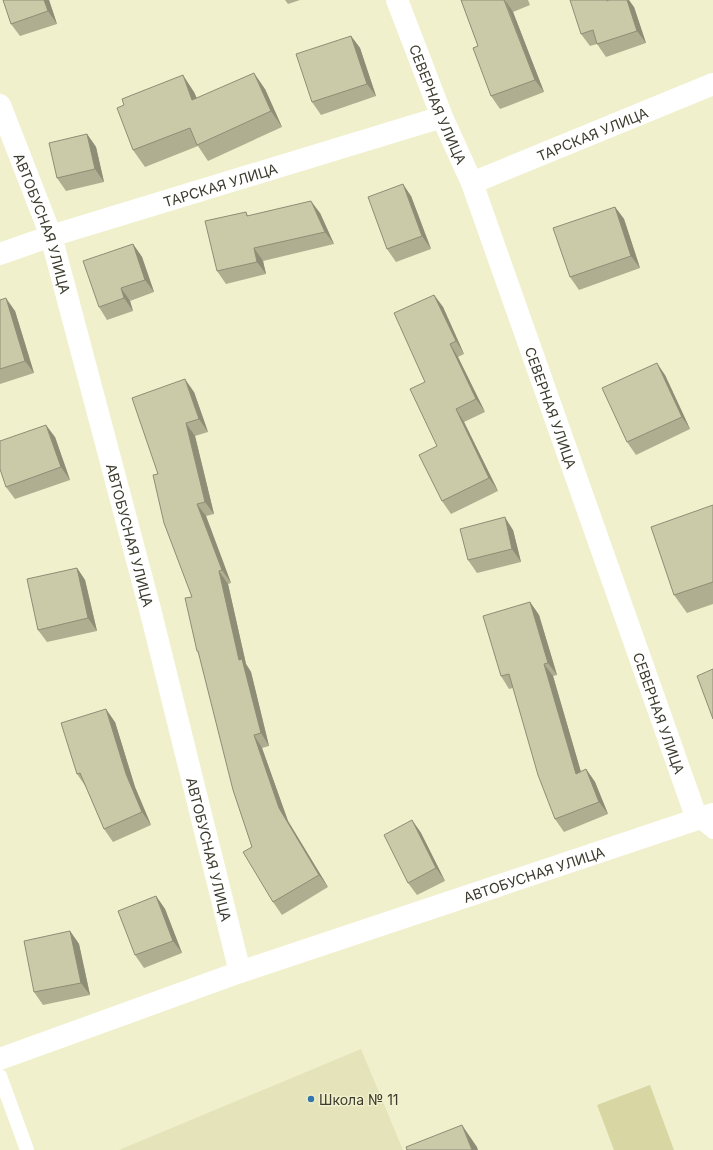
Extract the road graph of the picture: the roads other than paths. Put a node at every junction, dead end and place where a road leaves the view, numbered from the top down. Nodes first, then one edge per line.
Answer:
1 (397, 0) edge
2 (713, 84) edge
3 (0, 105) edge
4 (442, 117) junction
5 (472, 183) junction
6 (51, 236) junction
7 (0, 254) edge
8 (708, 822) edge
9 (240, 972) junction
10 (0, 1059) edge
11 (0, 1076) edge
12 (27, 1150) edge

1 - 4 street, СЕВЕРНАЯ УЛИЦА
2 - 5 street, ТАРСКАЯ УЛИЦА
3 - 6 street, АВТОБУСНАЯ УЛИЦА
4 - 5 street, СЕВЕРНАЯ УЛИЦА
4 - 6 street, ТАРСКАЯ УЛИЦА
5 - 8 street, СЕВЕРНАЯ УЛИЦА
6 - 7 street, ТАРСКАЯ УЛИЦА
6 - 9 street, АВТОБУСНАЯ УЛИЦА
8 - 9 street, АВТОБУСНАЯ УЛИЦА
9 - 10 street, АВТОБУСНАЯ УЛИЦА
11 - 12 lane

